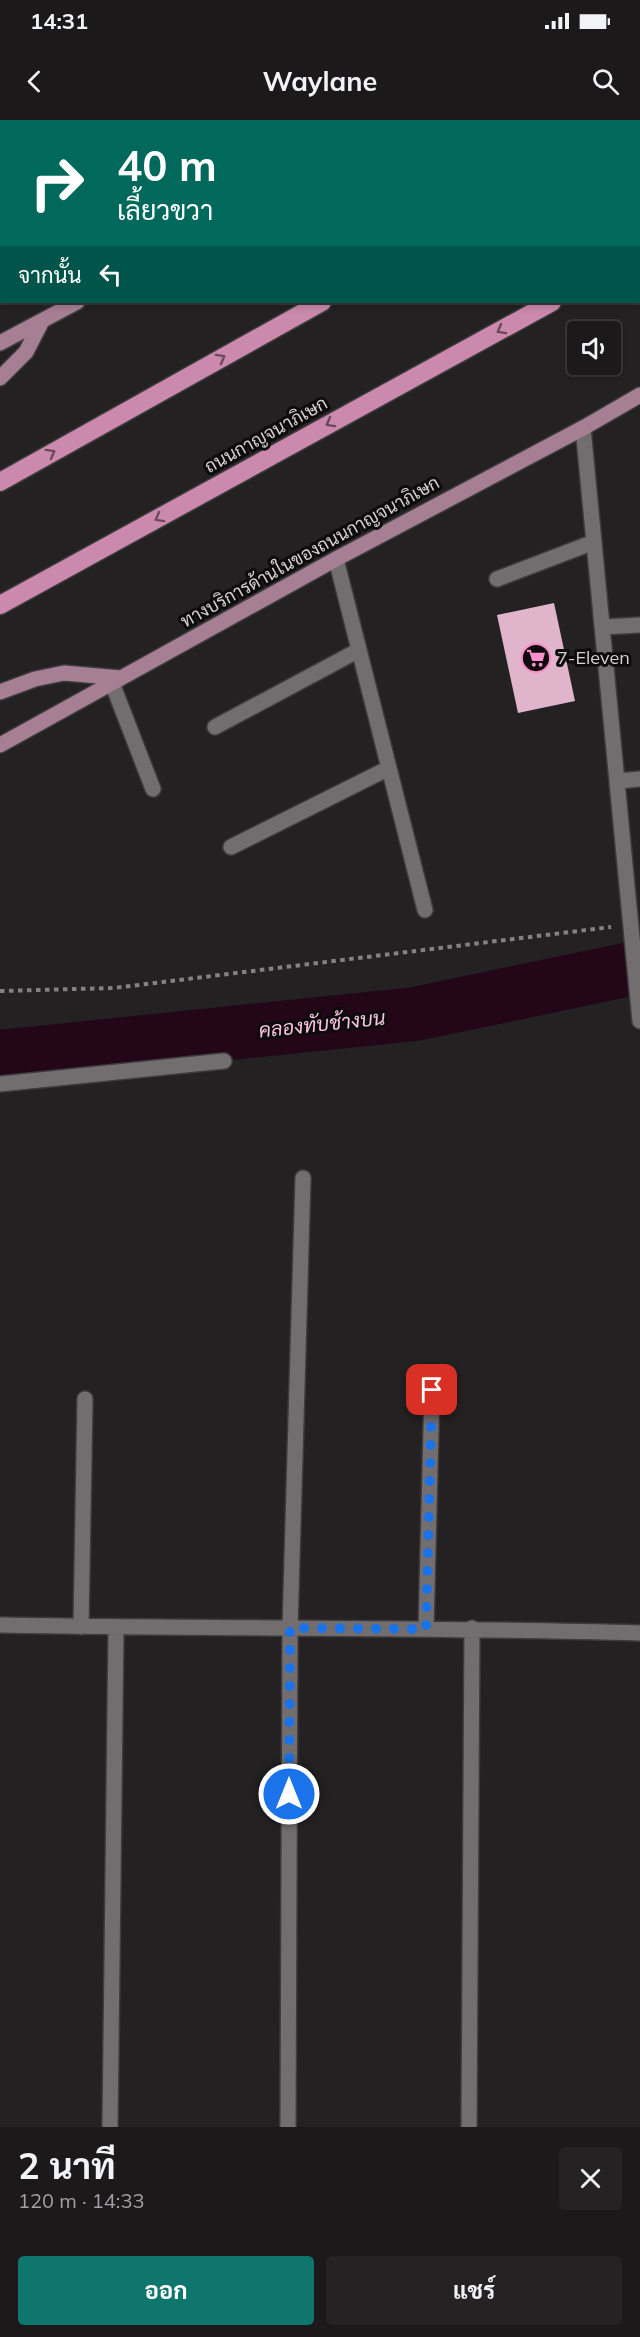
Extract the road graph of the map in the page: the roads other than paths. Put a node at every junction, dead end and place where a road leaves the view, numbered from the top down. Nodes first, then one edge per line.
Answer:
1 (75, 303) edge
2 (320, 303) edge
3 (550, 303) edge
4 (42, 321) junction
5 (0, 344) edge
6 (0, 378) edge
7 (640, 395) edge
8 (583, 428) junction
9 (0, 482) edge
10 (594, 542) junction
11 (336, 559) junction
12 (497, 579) dead end
13 (0, 605) edge
14 (640, 625) edge
15 (603, 627) junction
16 (359, 650) junction
17 (116, 681) junction
18 (0, 692) edge
19 (215, 727) dead end
20 (0, 745) edge
21 (389, 768) junction
22 (640, 779) edge
23 (618, 781) junction
24 (153, 789) dead end
25 (231, 847) dead end
26 (425, 910) dead end
27 (640, 1021) edge
28 (225, 1061) dead end
29 (0, 1084) edge
30 (303, 1178) dead end
31 (432, 1390) dead end
32 (85, 1399) dead end
33 (0, 1625) edge
34 (81, 1627) junction
35 (116, 1628) junction
36 (290, 1628) junction
37 (472, 1628) junction
38 (426, 1629) junction
39 (640, 1633) edge
40 (110, 2127) edge
41 (288, 2127) edge
42 (469, 2127) edge

1 - 4 main road
9 -> 2 highway
3 -> 13 highway, ถนนกาญจนาภิเษก
4 - 5 main road
4 - 6 main road
7 - 8 main road, ทางบริการด้านในของถนนกาญจนาภิเษก
8 - 10 street
8 - 11 main road, ทางบริการด้านในของถนนกาญจนาภิเษก
10 - 12 street
10 - 15 street
11 - 16 street
11 - 17 main road, ทางบริการด้านในของถนนกาญจนาภิเษก
14 - 15 street
15 - 23 street
16 - 19 street
16 - 21 street
17 - 18 main road
17 - 20 main road, ทางบริการด้านในของถนนกาญจนาภิเษก
17 - 24 street
21 - 25 street
21 - 26 street
22 - 23 street
23 - 27 street
28 - 29 street
30 - 36 street
31 - 38 street
32 - 34 street
33 - 34 street
34 - 35 street
35 - 36 street
35 - 40 street
36 - 38 street
36 - 41 street
37 - 38 street
37 - 39 street
37 - 42 street

